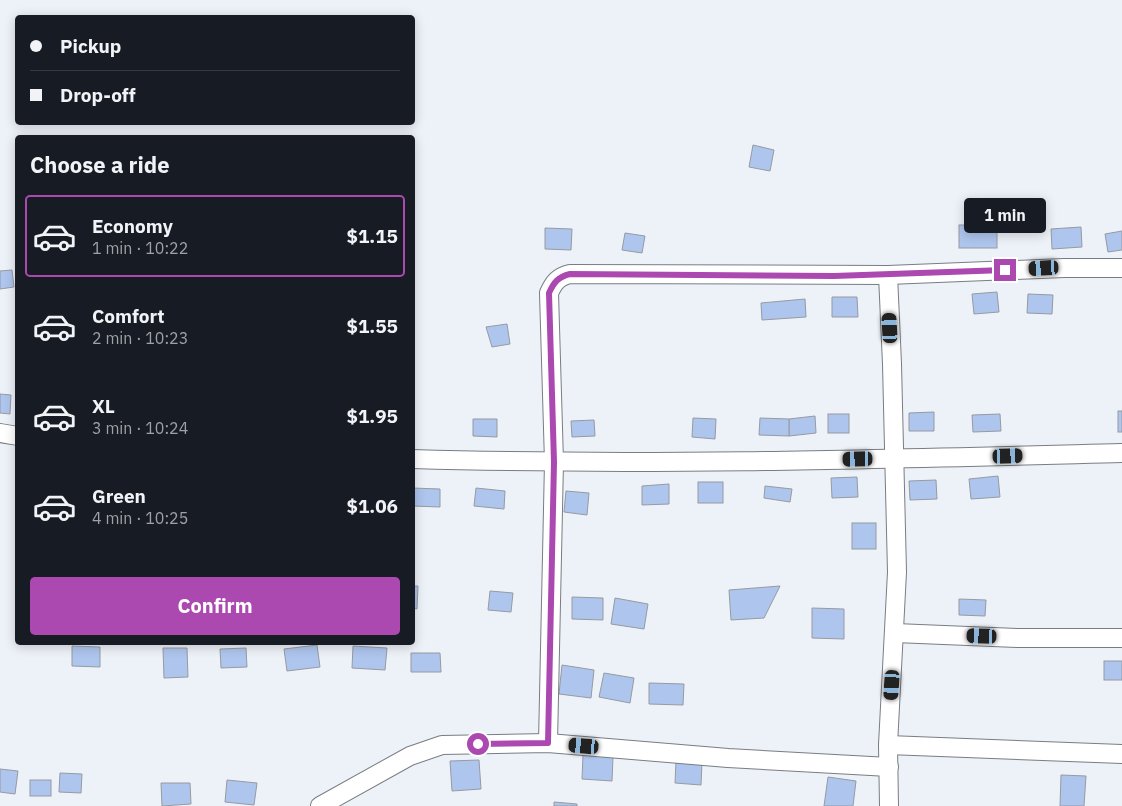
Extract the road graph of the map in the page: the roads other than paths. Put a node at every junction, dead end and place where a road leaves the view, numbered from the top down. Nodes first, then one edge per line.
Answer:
1 (1122, 268) edge
2 (888, 275) junction
3 (0, 433) edge
4 (15, 436) edge
5 (1122, 454) edge
6 (415, 459) edge
7 (895, 459) junction
8 (554, 462) junction
9 (895, 633) junction
10 (1122, 638) edge
11 (548, 743) junction
12 (888, 745) junction
13 (1122, 754) edge
14 (889, 767) junction
15 (320, 806) edge
16 (889, 806) edge

1 - 2 street
2 - 7 street
2 - 8 street
3 - 4 street
5 - 7 street
6 - 8 street
7 - 8 street
7 - 9 street
8 - 11 street
9 - 10 street
9 - 12 street
11 - 14 street
11 - 15 street
12 - 13 street
12 - 14 street
14 - 16 street

